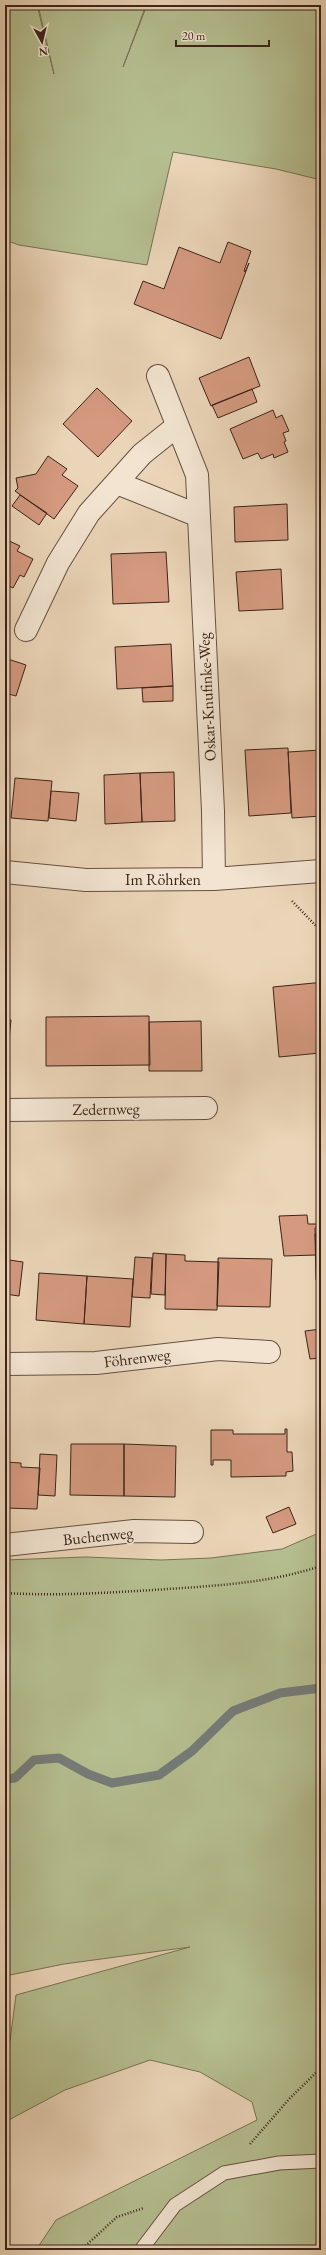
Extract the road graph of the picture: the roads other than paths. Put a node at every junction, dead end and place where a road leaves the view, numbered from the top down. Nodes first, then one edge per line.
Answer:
1 (158, 376) dead end
2 (177, 426) junction
3 (117, 483) junction
4 (199, 516) junction
5 (26, 630) dead end
6 (321, 871) edge
7 (5, 872) edge
8 (214, 879) junction
9 (206, 1108) dead end
10 (5, 1110) edge
11 (269, 1352) dead end
12 (5, 1364) edge
13 (192, 1532) dead end
14 (5, 1545) edge
15 (321, 2161) edge
16 (141, 2250) edge

1 - 2 street, Oskar-Knufinke-Weg
2 - 3 street
2 - 4 street, Oskar-Knufinke-Weg
3 - 4 street
3 - 5 street
4 - 8 street, Oskar-Knufinke-Weg
6 - 8 street, Im Röhrken
7 - 8 street, Im Röhrken
9 - 10 street, Zedernweg
11 - 12 street, Föhrenweg
13 - 14 street, Buchenweg
15 - 16 lane

